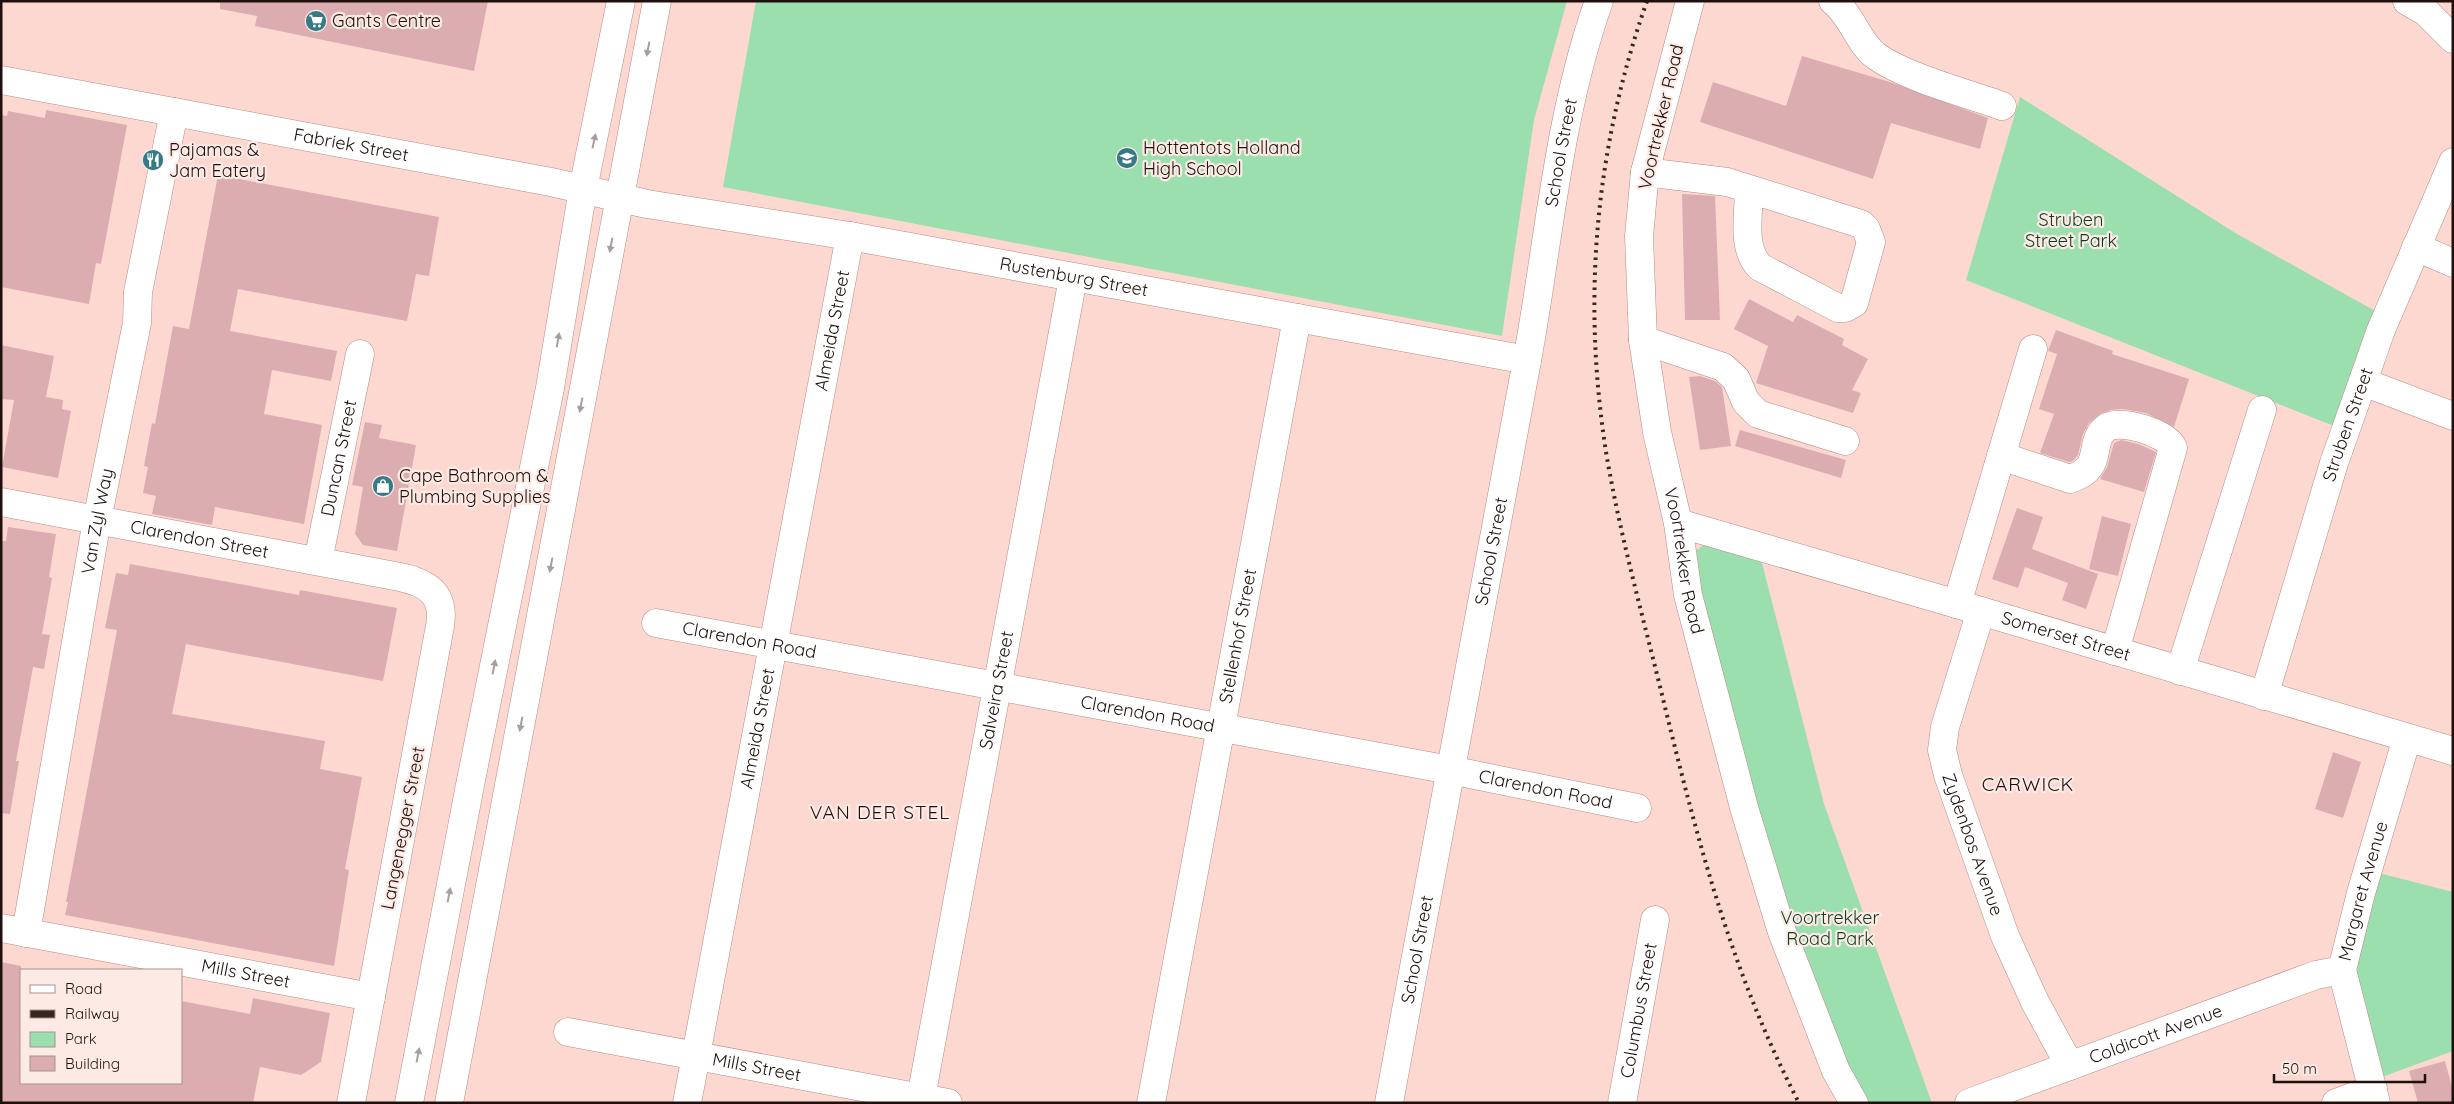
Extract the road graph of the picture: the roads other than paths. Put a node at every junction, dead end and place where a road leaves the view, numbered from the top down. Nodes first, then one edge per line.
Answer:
1 (621, 1) edge
2 (657, 1) edge
3 (1599, 1) edge
4 (1690, 1) edge
5 (1833, 1) edge
6 (2417, 7) edge
7 (2453, 17) edge
8 (2453, 39) edge
9 (1, 80) edge
10 (2002, 106) dead end
11 (174, 112) junction
12 (2453, 162) edge
13 (1645, 172) junction
14 (584, 189) junction
15 (1749, 189) junction
16 (620, 198) junction
17 (850, 236) junction
18 (2416, 247) junction
19 (2453, 263) edge
20 (1073, 278) junction
21 (1297, 318) junction
22 (1643, 340) junction
23 (2033, 349) dead end
24 (360, 354) dead end
25 (1527, 360) junction
26 (2363, 382) junction
27 (2262, 410) dead end
28 (2453, 416) edge
29 (1845, 441) dead end
30 (2001, 456) junction
31 (1, 502) edge
32 (98, 520) junction
33 (1678, 523) junction
34 (318, 561) junction
35 (400, 576) joint
36 (1969, 607) junction
37 (656, 623) dead end
38 (774, 644) junction
39 (2115, 651) junction
40 (2180, 671) junction
41 (998, 685) junction
42 (2264, 696) junction
43 (1221, 728) junction
44 (2407, 738) junction
45 (2453, 751) edge
46 (1450, 770) junction
47 (1637, 808) dead end
48 (1655, 920) dead end
49 (13, 931) edge
50 (2342, 970) junction
51 (371, 997) junction
52 (568, 1032) dead end
53 (696, 1056) junction
54 (2070, 1066) junction
55 (2374, 1096) edge
56 (920, 1100) edge
57 (352, 1103) edge
58 (409, 1103) edge
59 (449, 1103) edge
60 (687, 1103) edge
61 (948, 1103) edge
62 (1151, 1103) edge
63 (1389, 1103) edge
64 (1622, 1103) edge
65 (1854, 1103) edge
66 (1970, 1103) edge
67 (2336, 1103) edge

14 -> 1 main road
2 -> 16 main road
3 - 25 main road, School Street
4 - 13 main road, Voortrekker Road
5 - 10 main road
6 - 7 main road
6 - 8 main road
9 - 11 main road, Fabriek Street
11 - 14 main road, Fabriek Street
11 - 32 main road, Van Zyl Way
12 - 18 main road, Struben Street
13 - 15 main road
13 - 22 main road, Voortrekker Road
14 - 16 main road, Fabriek Street
58 -> 14 main road
15 - 15 main road
16 - 17 main road, Rustenburg Street
16 -> 59 main road
17 - 20 main road, Rustenburg Street
17 - 38 main road, Almeida Street
18 - 19 main road
18 - 26 main road, Struben Street
20 - 21 main road, Rustenburg Street
20 - 41 main road, Salveira Street
21 - 25 main road, Rustenburg Street
21 - 43 main road, Stellenhof Street
22 - 29 main road
22 - 33 main road, Voortrekker Road
23 - 30 main road, Zydenbos Avenue
24 - 34 main road, Duncan Street
25 - 46 main road, School Street
26 - 28 main road
26 - 42 main road, Struben Street
27 - 40 main road
30 - 36 main road, Zydenbos Avenue
30 - 39 main road
31 - 32 main road, Clarendon Street
32 - 34 main road, Clarendon Street
32 - 49 main road, Van Zyl Way
33 - 36 main road, Somerset Street
33 - 65 main road, Voortrekker Road
34 - 35 main road, Clarendon Street
35 - 51 main road, Langenegger Street
36 - 39 main road, Somerset Street
36 - 54 main road, Zydenbos Avenue
37 - 38 main road, Clarendon Road
38 - 41 main road, Clarendon Road
38 - 53 main road, Almeida Street
39 - 40 main road, Somerset Street
40 - 42 main road, Somerset Street
41 - 43 main road, Clarendon Road
41 - 56 main road, Salveira Street
42 - 44 main road, Somerset Street
43 - 46 main road, Clarendon Road
43 - 62 main road, Stellenhof Street
44 - 45 main road, Somerset Street
44 - 50 main road, Margaret Avenue
46 - 47 main road, Clarendon Road
46 - 63 main road, School Street
48 - 64 main road, Columbus Street
49 - 51 main road, Mills Street
50 - 54 main road, Coldicott Avenue
50 - 55 main road, Margaret Avenue
51 - 57 main road, Langenegger Street
52 - 53 main road, Mills Street
53 - 56 main road, Mills Street
53 - 60 main road, Almeida Street
54 - 66 main road, Coldicott Avenue
55 - 67 main road
56 - 61 main road, Mills Street

